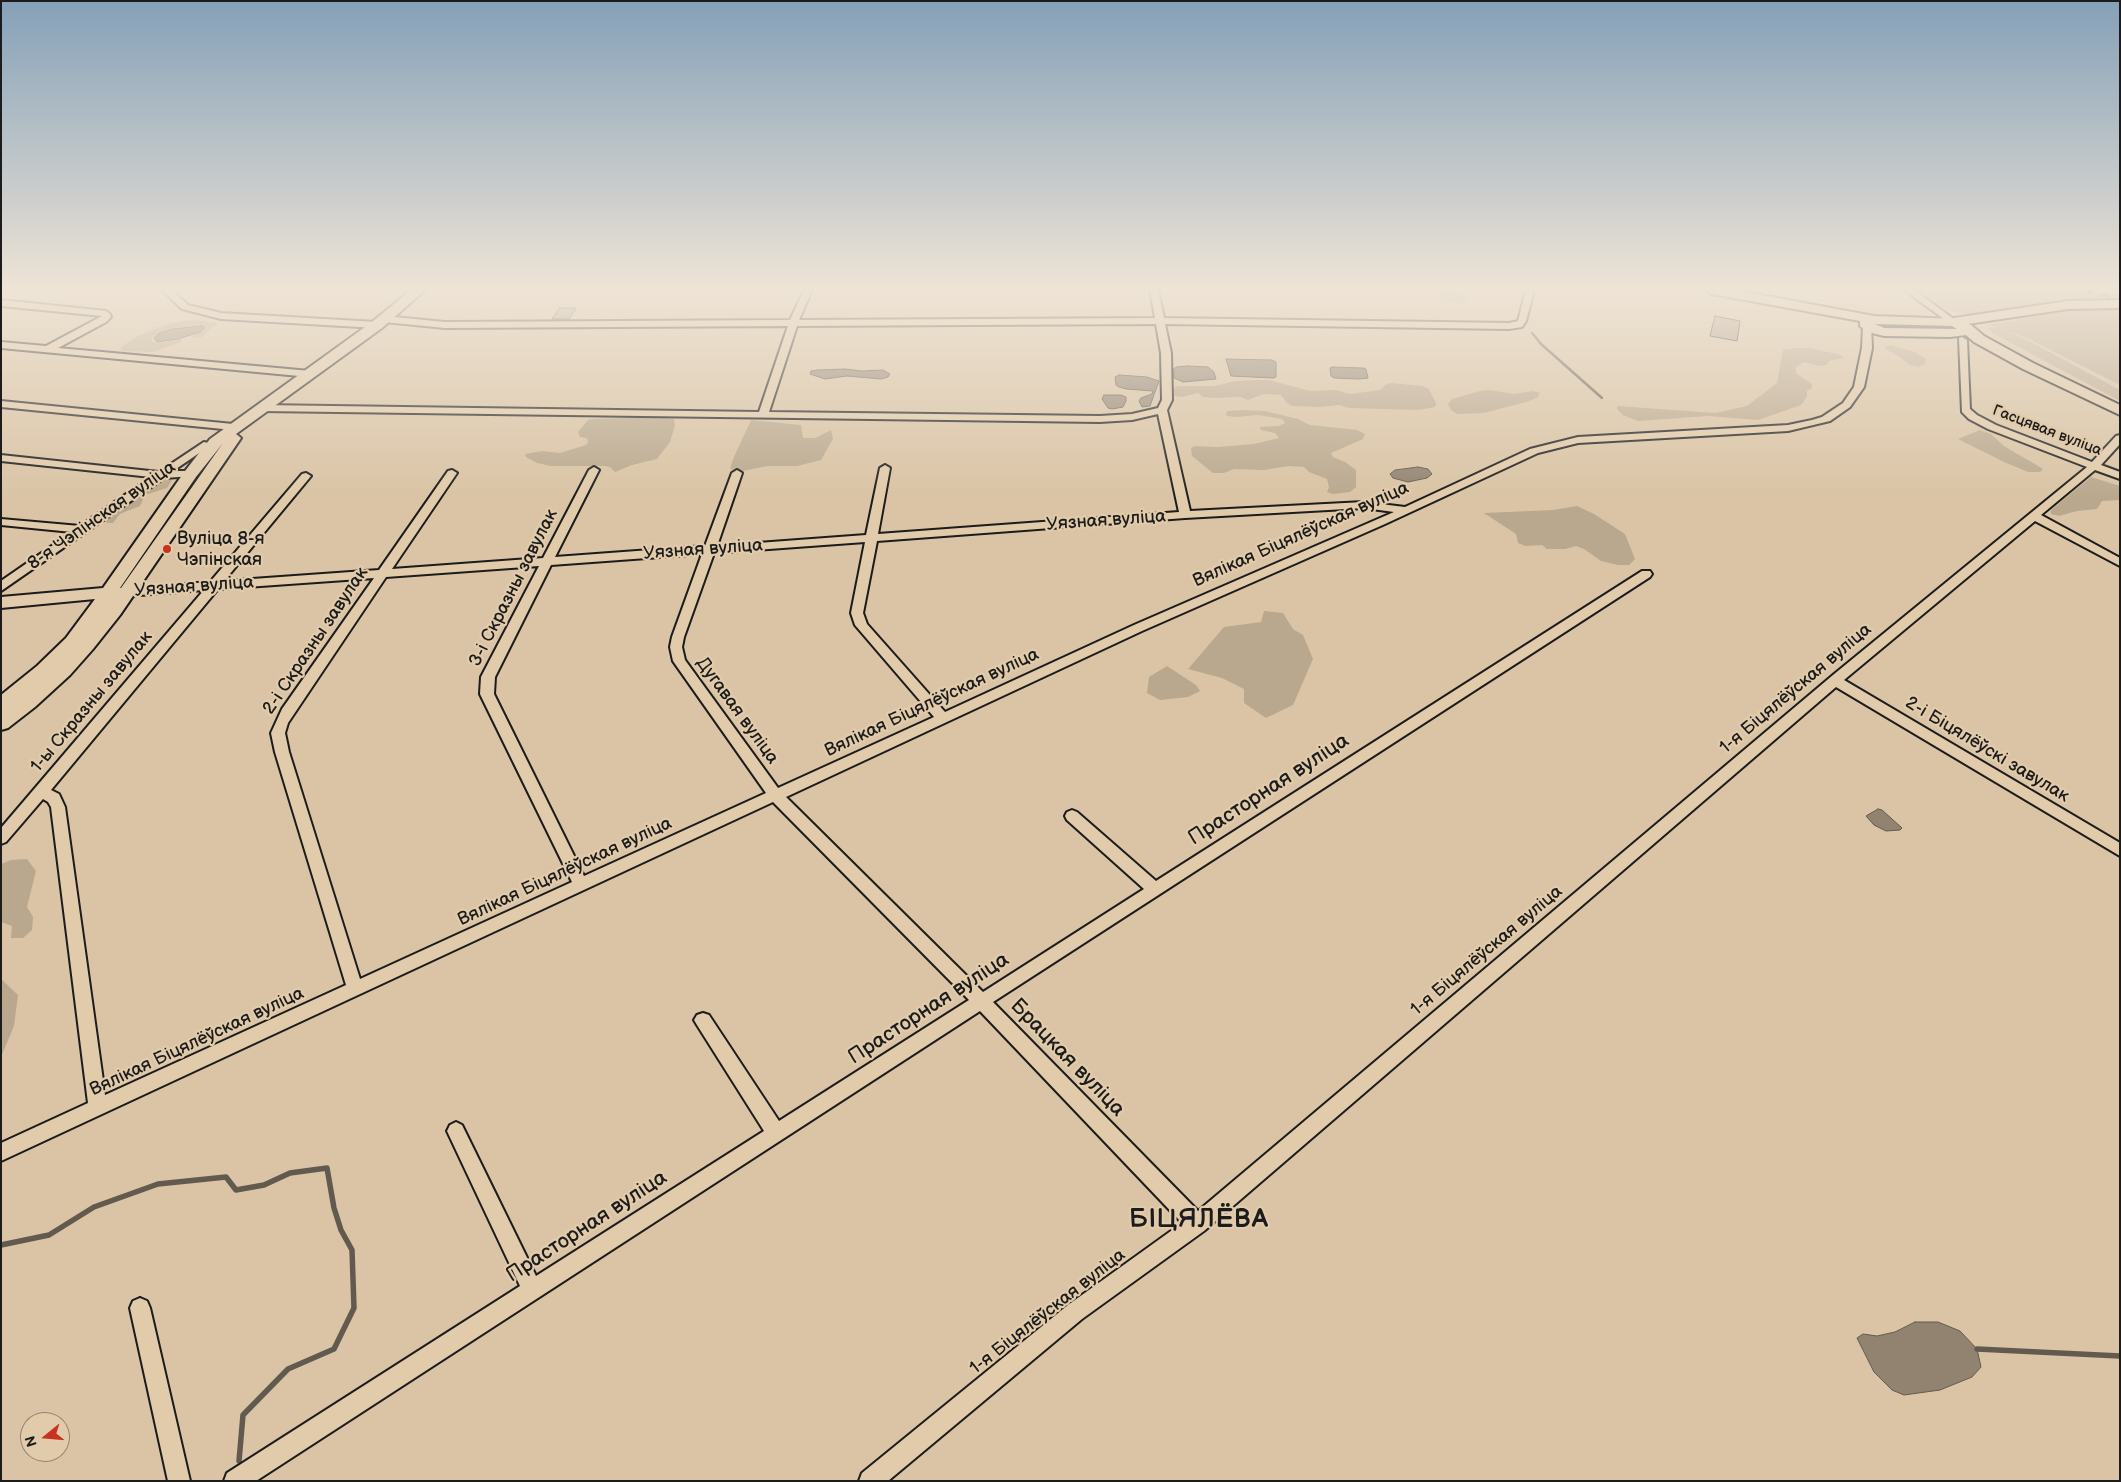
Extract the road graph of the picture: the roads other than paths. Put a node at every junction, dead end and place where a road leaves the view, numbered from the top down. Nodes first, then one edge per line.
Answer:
1 (154, 359) edge
2 (330, 359) edge
3 (781, 359) edge
4 (1166, 359) edge
5 (1865, 359) edge
6 (1957, 359) edge
7 (2017, 359) edge
8 (310, 374) junction
9 (1, 404) edge
10 (1162, 410) junction
11 (2120, 411) edge
12 (256, 412) junction
13 (763, 415) junction
14 (233, 427) junction
15 (2120, 438) edge
16 (209, 443) junction
17 (1, 458) edge
18 (2094, 466) junction
19 (884, 468) dead end
20 (594, 470) dead end
21 (452, 473) dead end
22 (737, 473) dead end
23 (190, 474) junction
24 (160, 475) junction
25 (306, 476) dead end
26 (2120, 476) edge
27 (1364, 505) junction
28 (1404, 510) junction
29 (1185, 515) junction
30 (2034, 516) junction
31 (1, 522) edge
32 (1381, 522) junction
33 (82, 530) junction
34 (871, 539) junction
35 (708, 550) junction
36 (547, 561) junction
37 (2120, 563) edge
38 (383, 573) junction
39 (1646, 574) dead end
40 (213, 586) junction
41 (1, 587) edge
42 (126, 592) junction
43 (106, 593) junction
44 (1, 603) edge
45 (1835, 681) junction
46 (1, 706) edge
47 (943, 718) junction
48 (1, 723) edge
49 (41, 792) junction
50 (776, 796) junction
51 (1072, 816) dead end
52 (1, 838) edge
53 (2120, 850) edge
54 (581, 885) junction
55 (1154, 890) junction
56 (356, 989) junction
57 (982, 1002) junction
58 (703, 1020) dead end
59 (98, 1108) junction
60 (456, 1131) dead end
61 (776, 1133) junction
62 (1, 1152) edge
63 (1197, 1224) junction
64 (532, 1289) junction
65 (140, 1308) dead end
66 (179, 1481) edge
67 (235, 1481) edge
68 (870, 1481) edge

1 - 8 street
2 - 8 main road, 8-я Чэпінская вуліца
3 - 13 street
4 - 10 street
5 - 28 street, Вялікая Біцялёўская вуліца
6 - 18 street, Гасцявая вуліца
7 - 11 main road
8 - 12 main road, 8-я Чэпінская вуліца
9 - 14 street
10 - 13 street
10 - 29 street
12 - 13 street
12 - 14 main road, 8-я Чэпінская вуліца
12 - 42 main road, 8-я Чэпінская вуліца
14 - 16 main road, 8-я Чэпінская вуліца
15 - 18 street, 1-я Біцялёўская вуліца
16 - 23 main road, 8-я Чэпінская вуліца
16 - 24 street, 8-я Чэпінская вуліца
17 - 24 street
18 - 26 street, Гасцявая вуліца
18 - 30 street, 1-я Біцялёўская вуліца
19 - 34 street
20 - 36 street, 3-і Скразны завулак
21 - 38 street, 2-і Скразны завулак
22 - 35 street, Дугавая вуліца
23 - 24 street
23 - 43 main road, 8-я Чэпінская вуліца
24 - 33 street, 8-я Чэпінская вуліца
25 - 40 street, 1-ы Скразны завулак
27 - 28 street, Уязная вуліца
27 - 29 street, Уязная вуліца
27 - 32 street
28 - 32 street, Вялікая Біцялёўская вуліца
29 - 34 street, Уязная вуліца
30 - 37 street
30 - 45 street, 1-я Біцялёўская вуліца
31 - 33 street
32 - 47 street, Вялікая Біцялёўская вуліца
33 - 41 street, 8-я Чэпінская вуліца
34 - 35 street, Уязная вуліца
34 - 47 street
35 - 36 street, Уязная вуліца
35 - 50 street, Дугавая вуліца
36 - 38 street, Уязная вуліца
36 - 54 street, 3-і Скразны завулак
38 - 40 street, Уязная вуліца
38 - 56 street, 2-і Скразны завулак
39 - 55 street, Прасторная вуліца
40 - 42 street, Уязная вуліца
40 - 49 street, 1-ы Скразны завулак
42 - 43 main road, Уязная вуліца
42 - 48 main road, 8-я Чэпінская вуліца
43 - 44 main road, Уязная вуліца
43 - 46 main road, 8-я Чэпінская вуліца
45 - 53 street, 2-і Біцялёўскі завулак
45 - 63 street, 1-я Біцялёўская вуліца
47 - 50 street, Вялікая Біцялёўская вуліца
49 - 52 street
49 - 59 street, 1-ы Скразны завулак
50 - 54 street, Вялікая Біцялёўская вуліца
50 - 57 street, Брацкая вуліца
51 - 55 street
54 - 56 street, Вялікая Біцялёўская вуліца
55 - 57 street, Прасторная вуліца
56 - 59 street, Вялікая Біцялёўская вуліца
57 - 61 street, Прасторная вуліца
57 - 63 street, Брацкая вуліца
58 - 61 street
59 - 62 street, Вялікая Біцялёўская вуліца
60 - 64 street
61 - 64 street, Прасторная вуліца
63 - 68 street, 1-я Біцялёўская вуліца
64 - 67 street, Прасторная вуліца
65 - 66 street

